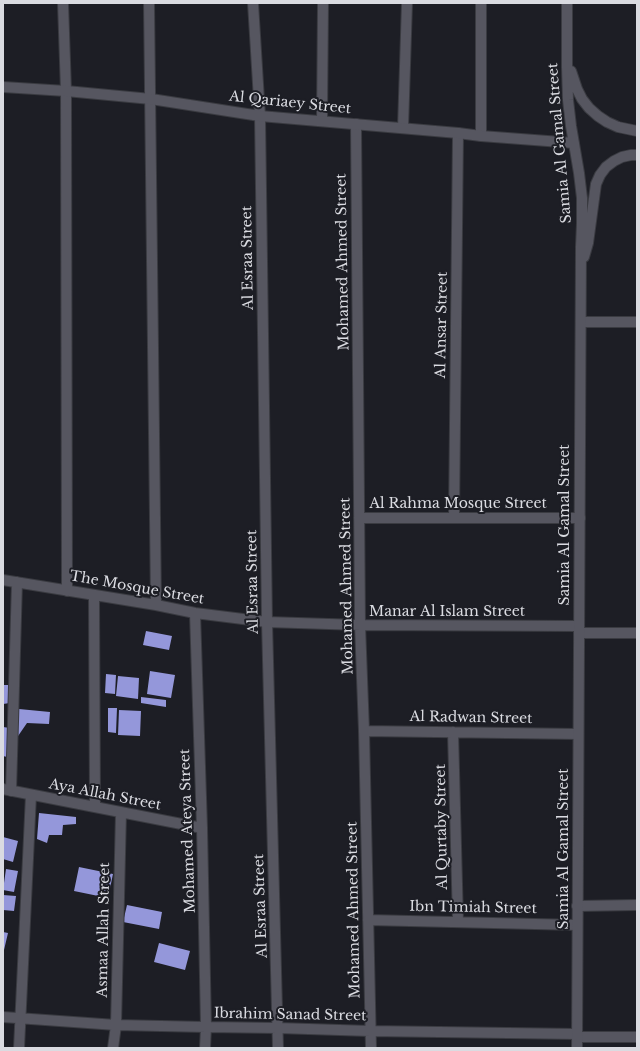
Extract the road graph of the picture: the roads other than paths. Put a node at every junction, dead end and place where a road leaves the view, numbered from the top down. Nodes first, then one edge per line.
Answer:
1 (63, 3) edge
2 (149, 3) edge
3 (253, 3) edge
4 (323, 3) edge
5 (407, 3) edge
6 (481, 3) edge
7 (567, 3) edge
8 (566, 52) junction
9 (3, 87) edge
10 (66, 91) junction
11 (151, 99) junction
12 (260, 116) junction
13 (322, 121) junction
14 (356, 124) junction
15 (403, 128) junction
16 (637, 131) edge
17 (458, 133) junction
18 (481, 136) junction
19 (574, 143) junction
20 (637, 155) edge
21 (581, 263) junction
22 (581, 322) junction
23 (637, 322) edge
24 (360, 518) junction
25 (454, 518) junction
26 (580, 518) junction
27 (3, 580) edge
28 (17, 582) junction
29 (67, 591) junction
30 (94, 595) junction
31 (156, 605) junction
32 (195, 613) junction
33 (267, 622) junction
34 (360, 625) junction
35 (579, 629) junction
36 (637, 633) edge
37 (364, 731) junction
38 (453, 732) junction
39 (578, 734) junction
40 (7, 790) edge
41 (31, 795) junction
42 (95, 807) junction
43 (121, 812) junction
44 (202, 828) junction
45 (637, 905) edge
46 (577, 906) junction
47 (368, 920) junction
48 (458, 922) junction
49 (577, 925) junction
50 (3, 1017) edge
51 (20, 1018) junction
52 (116, 1025) junction
53 (206, 1027) junction
54 (278, 1028) junction
55 (370, 1031) junction
56 (577, 1036) junction
57 (637, 1036) edge
58 (19, 1048) edge
59 (113, 1048) edge
60 (205, 1048) edge
61 (278, 1048) edge
62 (371, 1048) edge
63 (576, 1048) edge

1 - 10 street
2 - 11 street
3 - 12 street, Al Esraa Street
4 - 13 street
5 - 15 street
6 - 18 street
7 - 8 street, Samia Al Gamal Street
8 - 16 street
8 - 19 street, Samia Al Gamal Street
9 - 10 street, Al Qariaey Street
10 - 11 street, Al Qariaey Street
10 - 29 street
11 - 12 street, Al Qariaey Street
11 - 31 street
12 - 13 street, Al Qariaey Street
12 - 33 street, Al Esraa Street
13 - 14 street, Al Qariaey Street
14 - 15 street, Al Qariaey Street
14 - 24 street, Mohamed Ahmed Street
15 - 17 street, Al Qariaey Street
17 - 18 street, Al Qariaey Street
17 - 25 street, Al Ansar Street
18 - 19 street, Al Qariaey Street
19 - 21 street, Samia Al Gamal Street
20 - 21 street
21 - 22 street, Samia Al Gamal Street
22 - 23 street
22 - 26 street, Samia Al Gamal Street
24 - 25 street, Al Rahma Mosque Street
24 - 34 street, Mohamed Ahmed Street
25 - 26 street, Al Rahma Mosque Street
26 - 35 street, Samia Al Gamal Street
27 - 28 street, The Mosque Street
28 - 29 street, The Mosque Street
28 - 40 street
29 - 30 street, The Mosque Street
30 - 31 street, The Mosque Street
30 - 42 street
31 - 32 street, The Mosque Street
32 - 33 street, The Mosque Street
32 - 44 street, Mohamed Ateya Street
33 - 34 street, Manar Al Islam Street
33 - 54 street, Al Esraa Street
34 - 35 street, Manar Al Islam Street
34 - 37 street, Mohamed Ahmed Street
35 - 36 street, Manar Al Islam Street
35 - 39 street, Samia Al Gamal Street
37 - 38 street, Al Radwan Street
37 - 47 street, Mohamed Ahmed Street
38 - 39 street, Al Radwan Street
38 - 48 street, Al Qurtaby Street
39 - 46 street, Samia Al Gamal Street
40 - 41 street, Aya Allah Street
41 - 42 street, Aya Allah Street
41 - 51 street
42 - 43 street, Aya Allah Street
43 - 44 street, Aya Allah Street
43 - 52 street, Asmaa Allah Street
44 - 53 street, Mohamed Ateya Street
45 - 46 street
46 - 49 street, Samia Al Gamal Street
47 - 48 street, Ibn Timiah Street
47 - 55 street, Mohamed Ahmed Street
48 - 49 street, Ibn Timiah Street
49 - 56 street, Samia Al Gamal Street
50 - 51 street, Ibrahim Sanad Street
51 - 52 street, Ibrahim Sanad Street
51 - 58 street
52 - 53 street, Ibrahim Sanad Street
52 - 59 street, Asmaa Allah Street
53 - 54 street, Ibrahim Sanad Street
53 - 60 street, Mohamed Ateya Street
54 - 55 street, Ibrahim Sanad Street
54 - 61 street, Al Esraa Street
55 - 56 street, Ibrahim Sanad Street
55 - 62 street, Mohamed Ahmed Street
56 - 57 street, Ibrahim Sanad Street
56 - 63 street, Samia Al Gamal Street

